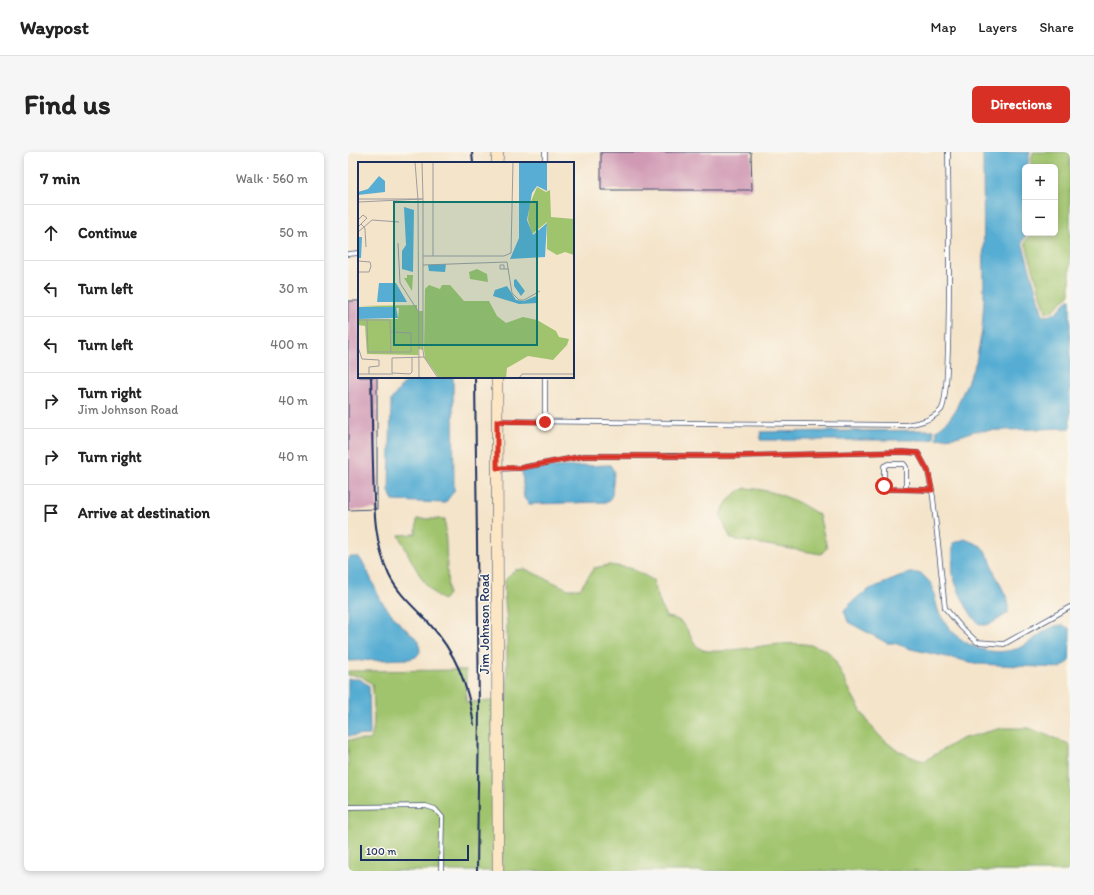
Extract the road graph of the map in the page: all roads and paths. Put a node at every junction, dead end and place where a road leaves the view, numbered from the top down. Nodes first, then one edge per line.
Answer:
1 (498, 152) edge
2 (948, 152) edge
3 (497, 162) edge
4 (358, 253) edge
5 (348, 254) edge
6 (497, 378) edge
7 (545, 378) edge
8 (497, 421) junction
9 (545, 422) junction
10 (497, 468) junction
11 (906, 489) junction
12 (932, 490) junction
13 (1070, 607) edge
14 (348, 807) edge
15 (441, 871) edge
16 (498, 871) edge

1 - 3 street
2 - 9 lane
4 - 5 lane
6 - 8 street, Jim Johnson Road
7 - 9 lane
8 - 9 lane
8 - 10 street, Jim Johnson Road
10 - 12 lane
10 - 16 street, Jim Johnson Road
11 - 11 lane
11 - 12 lane
12 - 13 lane
14 - 15 lane

